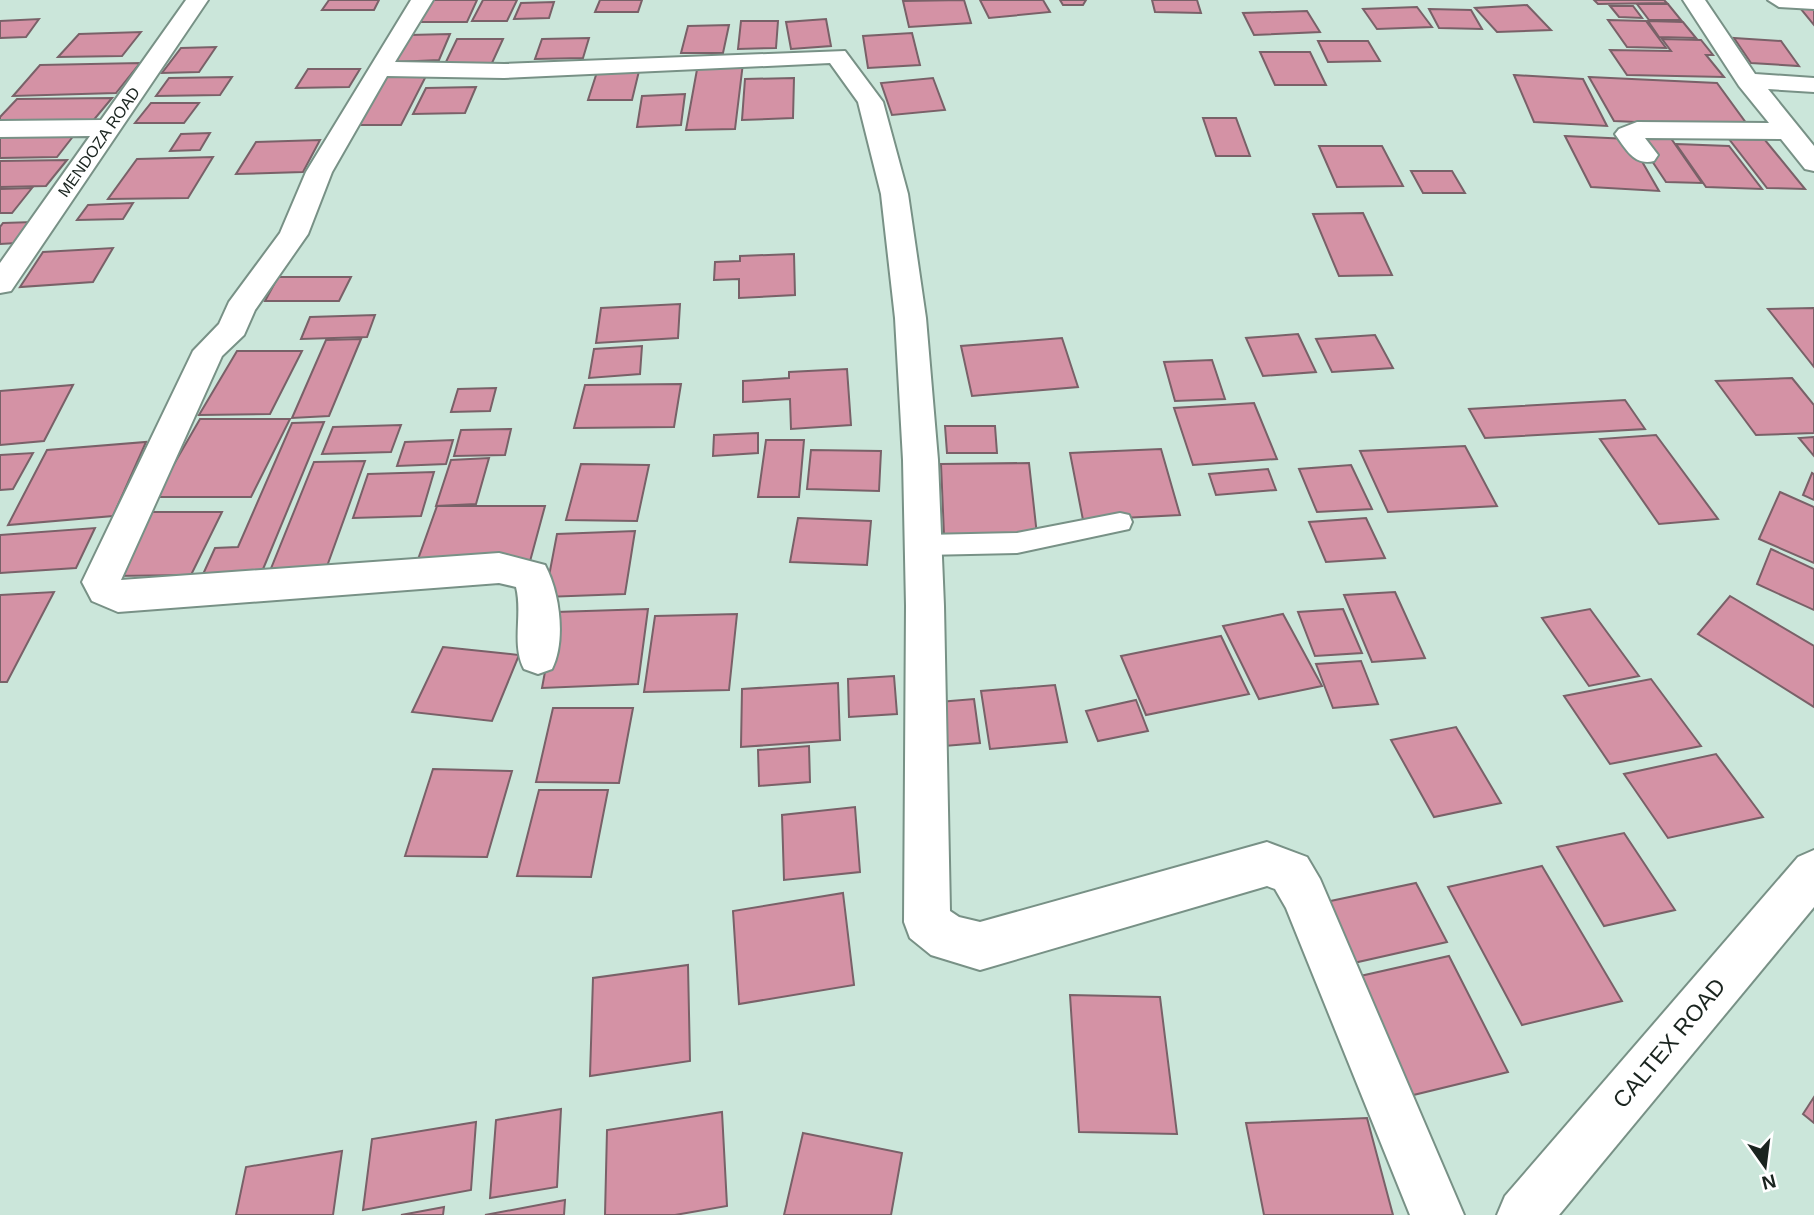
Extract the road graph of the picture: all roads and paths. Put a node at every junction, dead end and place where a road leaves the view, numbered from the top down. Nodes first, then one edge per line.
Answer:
1 (197, 0) edge
2 (422, 0) edge
3 (1694, 0) edge
4 (1779, 0) edge
5 (1814, 2) edge
6 (379, 69) junction
7 (1748, 81) junction
8 (1814, 85) edge
9 (109, 128) junction
10 (0, 129) edge
11 (1788, 131) junction
12 (1645, 155) dead end
13 (1814, 163) edge
14 (0, 284) edge
15 (1120, 522) dead end
16 (924, 545) junction
17 (538, 657) dead end
18 (1814, 872) edge
19 (1437, 1215) edge
20 (1524, 1215) edge

1 - 9 street, MENDOZA ROAD
2 - 6 street
3 - 7 street
4 - 5 street
6 - 16 street
6 - 17 street
7 - 8 street
7 - 11 street
9 - 10 street
9 - 14 street, MENDOZA ROAD
11 - 12 street
11 - 13 street
15 - 16 lane
16 - 19 street
18 - 20 street, CALTEX ROAD

